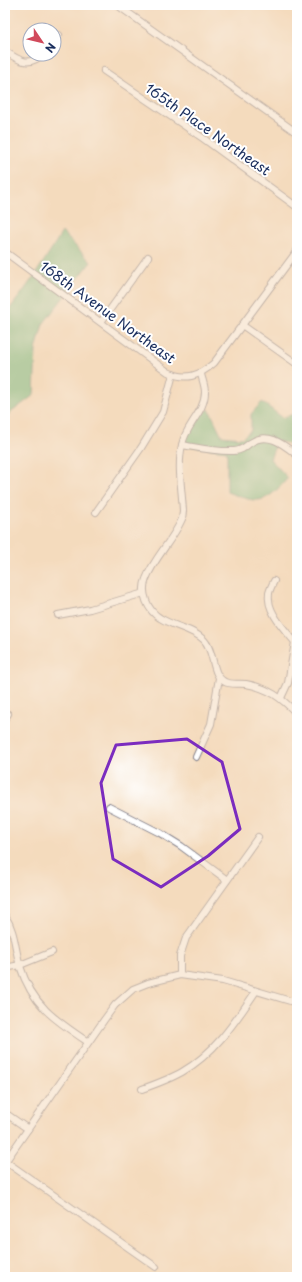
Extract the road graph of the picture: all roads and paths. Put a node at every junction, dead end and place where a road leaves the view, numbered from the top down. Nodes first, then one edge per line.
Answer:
1 (120, 7) dead end
2 (5, 51) edge
3 (22, 61) edge
4 (104, 71) dead end
5 (297, 133) edge
6 (297, 207) edge
7 (297, 251) edge
8 (5, 252) edge
9 (148, 257) dead end
10 (101, 322) junction
11 (242, 325) junction
12 (297, 364) edge
13 (173, 374) junction
14 (201, 374) junction
15 (182, 445) junction
16 (297, 455) edge
17 (96, 512) dead end
18 (274, 581) dead end
19 (144, 593) junction
20 (58, 615) dead end
21 (296, 641) edge
22 (219, 678) junction
23 (281, 698) junction
24 (297, 714) edge
25 (196, 757) dead end
26 (109, 807) dead end
27 (258, 837) dead end
28 (227, 880) junction
29 (5, 916) edge
30 (52, 952) dead end
31 (20, 965) junction
32 (5, 968) edge
33 (180, 975) junction
34 (256, 991) junction
35 (297, 1004) edge
36 (88, 1042) junction
37 (142, 1089) dead end
38 (5, 1113) edge
39 (28, 1129) junction
40 (5, 1161) edge
41 (156, 1267) dead end

1 - 5 street
2 - 3 street
4 - 6 street, 165th Place Northeast
7 - 11 street
8 - 10 street, 168th Avenue Northeast
9 - 10 street
10 - 13 street, 168th Avenue Northeast
11 - 12 street
11 - 14 street
13 - 14 street, 168th Avenue Northeast
13 - 17 street
14 - 15 street
15 - 16 street
15 - 19 street
18 - 21 street
19 - 20 street
19 - 22 street
21 - 23 street
22 - 23 street
22 - 25 street
23 - 24 street
26 - 28 street
27 - 28 street
28 - 33 street
29 - 31 street
30 - 31 street
31 - 32 street
31 - 36 street
33 - 34 street
33 - 36 street
34 - 35 street
34 - 37 street
36 - 39 street
38 - 39 street
39 - 40 street
40 - 41 street

